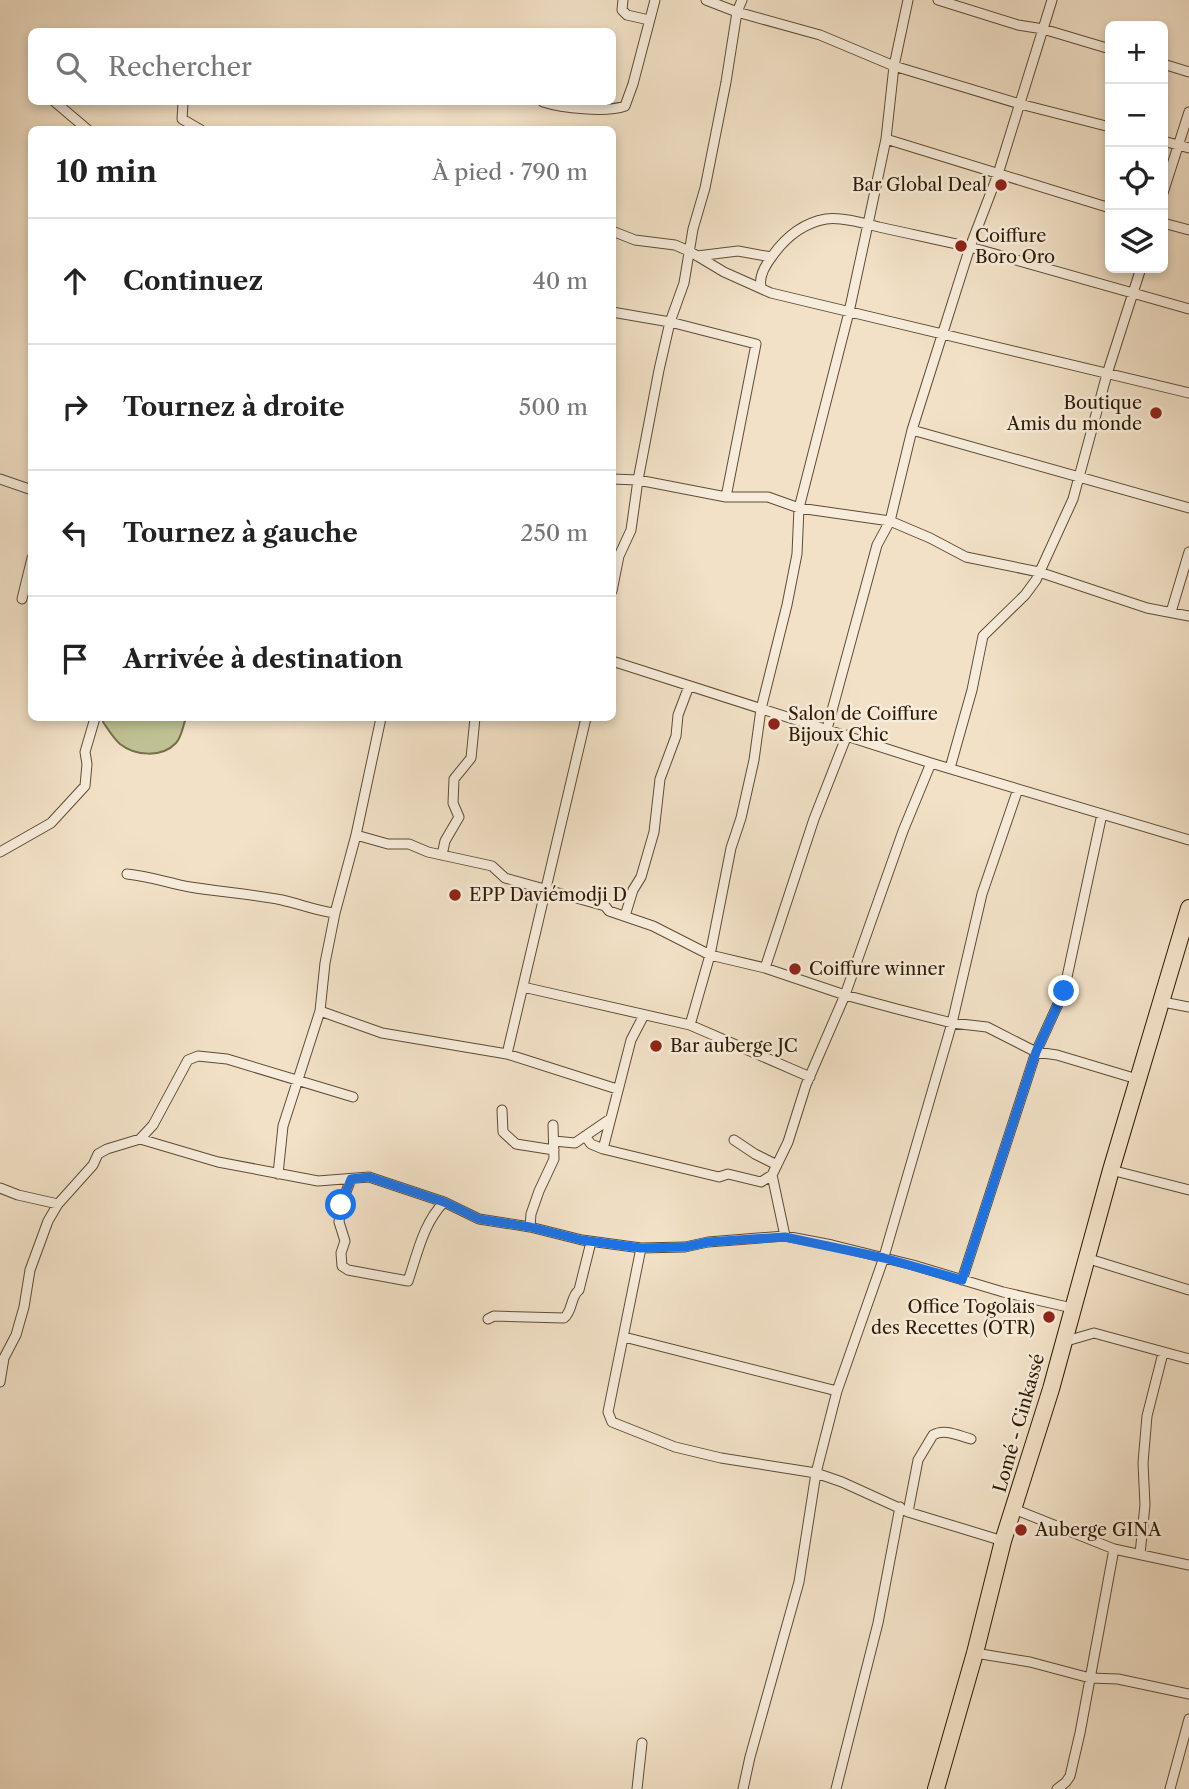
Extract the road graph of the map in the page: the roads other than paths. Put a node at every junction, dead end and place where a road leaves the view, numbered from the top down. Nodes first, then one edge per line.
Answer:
1 (623, 0) edge
2 (655, 0) edge
3 (706, 0) edge
4 (742, 0) edge
5 (938, 0) edge
6 (1052, 0) edge
7 (910, 1) edge
8 (737, 12) junction
9 (649, 20) junction
10 (1044, 29) junction
11 (1105, 47) edge
12 (894, 66) junction
13 (1168, 66) edge
14 (1189, 72) edge
15 (1020, 104) junction
16 (59, 105) edge
17 (183, 105) edge
18 (554, 105) edge
19 (1189, 112) edge
20 (83, 126) edge
21 (193, 126) edge
22 (1105, 126) edge
23 (886, 139) junction
24 (1168, 142) edge
25 (1178, 145) junction
26 (1189, 148) edge
27 (998, 174) junction
28 (1168, 177) edge
29 (1105, 206) edge
30 (868, 224) junction
31 (1168, 224) edge
32 (1189, 230) edge
33 (616, 233) edge
34 (970, 247) junction
35 (693, 253) junction
36 (771, 257) junction
37 (1140, 273) edge
38 (762, 289) junction
39 (1134, 292) junction
40 (1189, 309) edge
41 (849, 312) junction
42 (616, 313) edge
43 (670, 322) junction
44 (941, 332) junction
45 (1107, 374) junction
46 (1189, 393) edge
47 (912, 430) junction
48 (1079, 476) junction
49 (0, 479) edge
50 (616, 479) edge
51 (638, 480) junction
52 (28, 489) edge
53 (726, 496) junction
54 (799, 508) junction
55 (1189, 508) edge
56 (890, 521) junction
57 (1189, 552) edge
58 (616, 571) edge
59 (1039, 572) junction
60 (28, 574) edge
61 (22, 599) dead end
62 (1171, 612) junction
63 (1189, 616) edge
64 (616, 662) edge
65 (689, 686) junction
66 (761, 709) junction
67 (94, 721) edge
68 (380, 721) edge
69 (475, 721) edge
70 (585, 721) edge
71 (827, 729) junction
72 (847, 735) junction
73 (931, 762) junction
74 (950, 768) junction
75 (1018, 789) junction
76 (1102, 814) junction
77 (356, 835) junction
78 (1189, 841) edge
79 (0, 852) edge
80 (442, 855) junction
81 (127, 874) dead end
82 (547, 889) junction
83 (1189, 908) edge
84 (335, 913) junction
85 (625, 916) junction
86 (710, 955) junction
87 (765, 968) junction
88 (523, 987) junction
89 (845, 995) junction
90 (1163, 1002) junction
91 (1189, 1007) edge
92 (320, 1011) junction
93 (644, 1015) junction
94 (952, 1023) junction
95 (690, 1025) junction
96 (1036, 1052) junction
97 (507, 1054) junction
98 (810, 1077) junction
99 (1137, 1079) junction
100 (298, 1082) junction
101 (617, 1089) junction
102 (353, 1097) dead end
103 (502, 1110) dead end
104 (610, 1119) junction
105 (553, 1125) dead end
106 (585, 1136) junction
107 (140, 1139) junction
108 (734, 1140) dead end
109 (554, 1146) junction
110 (603, 1149) junction
111 (777, 1165) junction
112 (1111, 1170) junction
113 (278, 1174) junction
114 (772, 1175) junction
115 (351, 1179) junction
116 (0, 1188) edge
117 (1189, 1190) edge
118 (444, 1202) junction
119 (58, 1204) junction
120 (530, 1227) junction
121 (785, 1237) junction
122 (592, 1242) junction
123 (641, 1248) junction
124 (884, 1258) junction
125 (1086, 1258) junction
126 (962, 1280) junction
127 (1189, 1290) edge
128 (1072, 1308) junction
129 (488, 1319) dead end
130 (624, 1337) junction
131 (1063, 1342) junction
132 (1163, 1353) junction
133 (1189, 1359) edge
134 (0, 1382) edge
135 (837, 1391) junction
136 (971, 1439) dead end
137 (816, 1473) junction
138 (904, 1509) junction
139 (1014, 1509) junction
140 (1003, 1541) junction
141 (1114, 1549) junction
142 (1140, 1554) junction
143 (1189, 1565) edge
144 (975, 1653) junction
145 (1090, 1678) junction
146 (1189, 1694) edge
147 (1189, 1719) edge
148 (642, 1743) dead end
149 (636, 1789) edge
150 (743, 1789) edge
151 (836, 1789) edge
152 (936, 1789) edge
153 (1056, 1789) edge
154 (1170, 1789) edge

1 - 9 street
2 - 9 street
3 - 8 street
4 - 8 street
5 - 10 street
6 - 10 street
7 - 12 street
8 - 12 street
8 - 35 street
9 - 18 street
10 - 11 street
10 - 15 street
12 - 15 street
12 - 23 street
13 - 14 street
15 - 22 street
15 - 27 street
16 - 20 street
17 - 21 street
19 - 25 street
23 - 27 street
23 - 30 street
24 - 25 street
25 - 26 street
25 - 28 street
27 - 29 street
27 - 34 street
30 - 34 street
30 - 36 street
30 - 41 street
31 - 32 street
33 - 35 street
34 - 39 street
34 - 44 street
35 - 36 street
35 - 38 street
35 - 43 street
36 - 38 street
37 - 39 street
38 - 41 street
39 - 40 street
39 - 45 street
41 - 44 street
41 - 54 street
42 - 43 street
43 - 51 street
43 - 53 street
44 - 45 street
44 - 47 street
45 - 46 street
45 - 48 street
47 - 48 street
47 - 56 street
48 - 55 street
48 - 59 street
49 - 52 street
50 - 51 street
51 - 53 street
51 - 58 street
53 - 54 street
54 - 56 street
54 - 66 street
56 - 59 street
56 - 71 street
57 - 62 street
59 - 62 street
59 - 74 street
60 - 61 street
62 - 63 street
64 - 65 street
65 - 66 street
65 - 85 street
66 - 71 street
66 - 86 street
67 - 79 street
68 - 77 street
69 - 80 street
70 - 82 street
71 - 72 street
72 - 73 street
72 - 87 street
73 - 74 street
73 - 89 street
74 - 75 street
75 - 76 street
75 - 94 street
76 - 78 street
76 - 96 street
77 - 80 street
77 - 84 street
80 - 82 street
81 - 84 street
82 - 85 street
82 - 88 street
83 - 90 highway, Lomé - Cinkassé
84 - 92 street
85 - 86 street
86 - 87 street
86 - 95 street
87 - 89 street
88 - 93 street
88 - 97 street
89 - 94 street
89 - 98 street
90 - 91 street
90 - 99 highway, Lomé - Cinkassé
92 - 97 street
92 - 100 street
93 - 95 street
93 - 101 street
94 - 96 street
94 - 124 street
95 - 98 street
96 - 99 street
96 - 126 street
97 - 101 street
98 - 111 street
99 - 112 highway, Lomé - Cinkassé
100 - 102 street
100 - 107 street
100 - 113 street
101 - 104 street
103 - 109 street
104 - 106 street
104 - 110 street
105 - 109 street
106 - 109 street
106 - 110 street
107 - 113 street
107 - 119 street
108 - 111 street
109 - 120 street
110 - 114 street
111 - 114 street
112 - 117 street
112 - 125 highway, Lomé - Cinkassé
113 - 115 street
114 - 121 street
115 - 118 street
115 - 118 street
116 - 119 street
118 - 120 street
119 - 134 street
120 - 122 street
121 - 123 street
121 - 124 street
122 - 123 street
122 - 129 street
123 - 130 street
124 - 126 street
124 - 135 street
125 - 127 street
125 - 128 highway, Lomé - Cinkassé
126 - 128 street
128 - 131 highway, Lomé - Cinkassé
130 - 135 street
130 - 137 street
131 - 132 street
131 - 139 highway, Lomé - Cinkassé
132 - 133 street
132 - 142 street
135 - 137 street
136 - 138 street
137 - 138 street
137 - 150 street
138 - 140 street
138 - 151 street
139 - 140 highway, Lomé - Cinkassé
139 - 141 street
140 - 144 highway, Lomé - Cinkassé
141 - 142 street
141 - 145 street
142 - 143 street
144 - 145 street
144 - 152 highway, Lomé - Cinkassé
145 - 146 street
145 - 153 street
147 - 154 street
148 - 149 street

